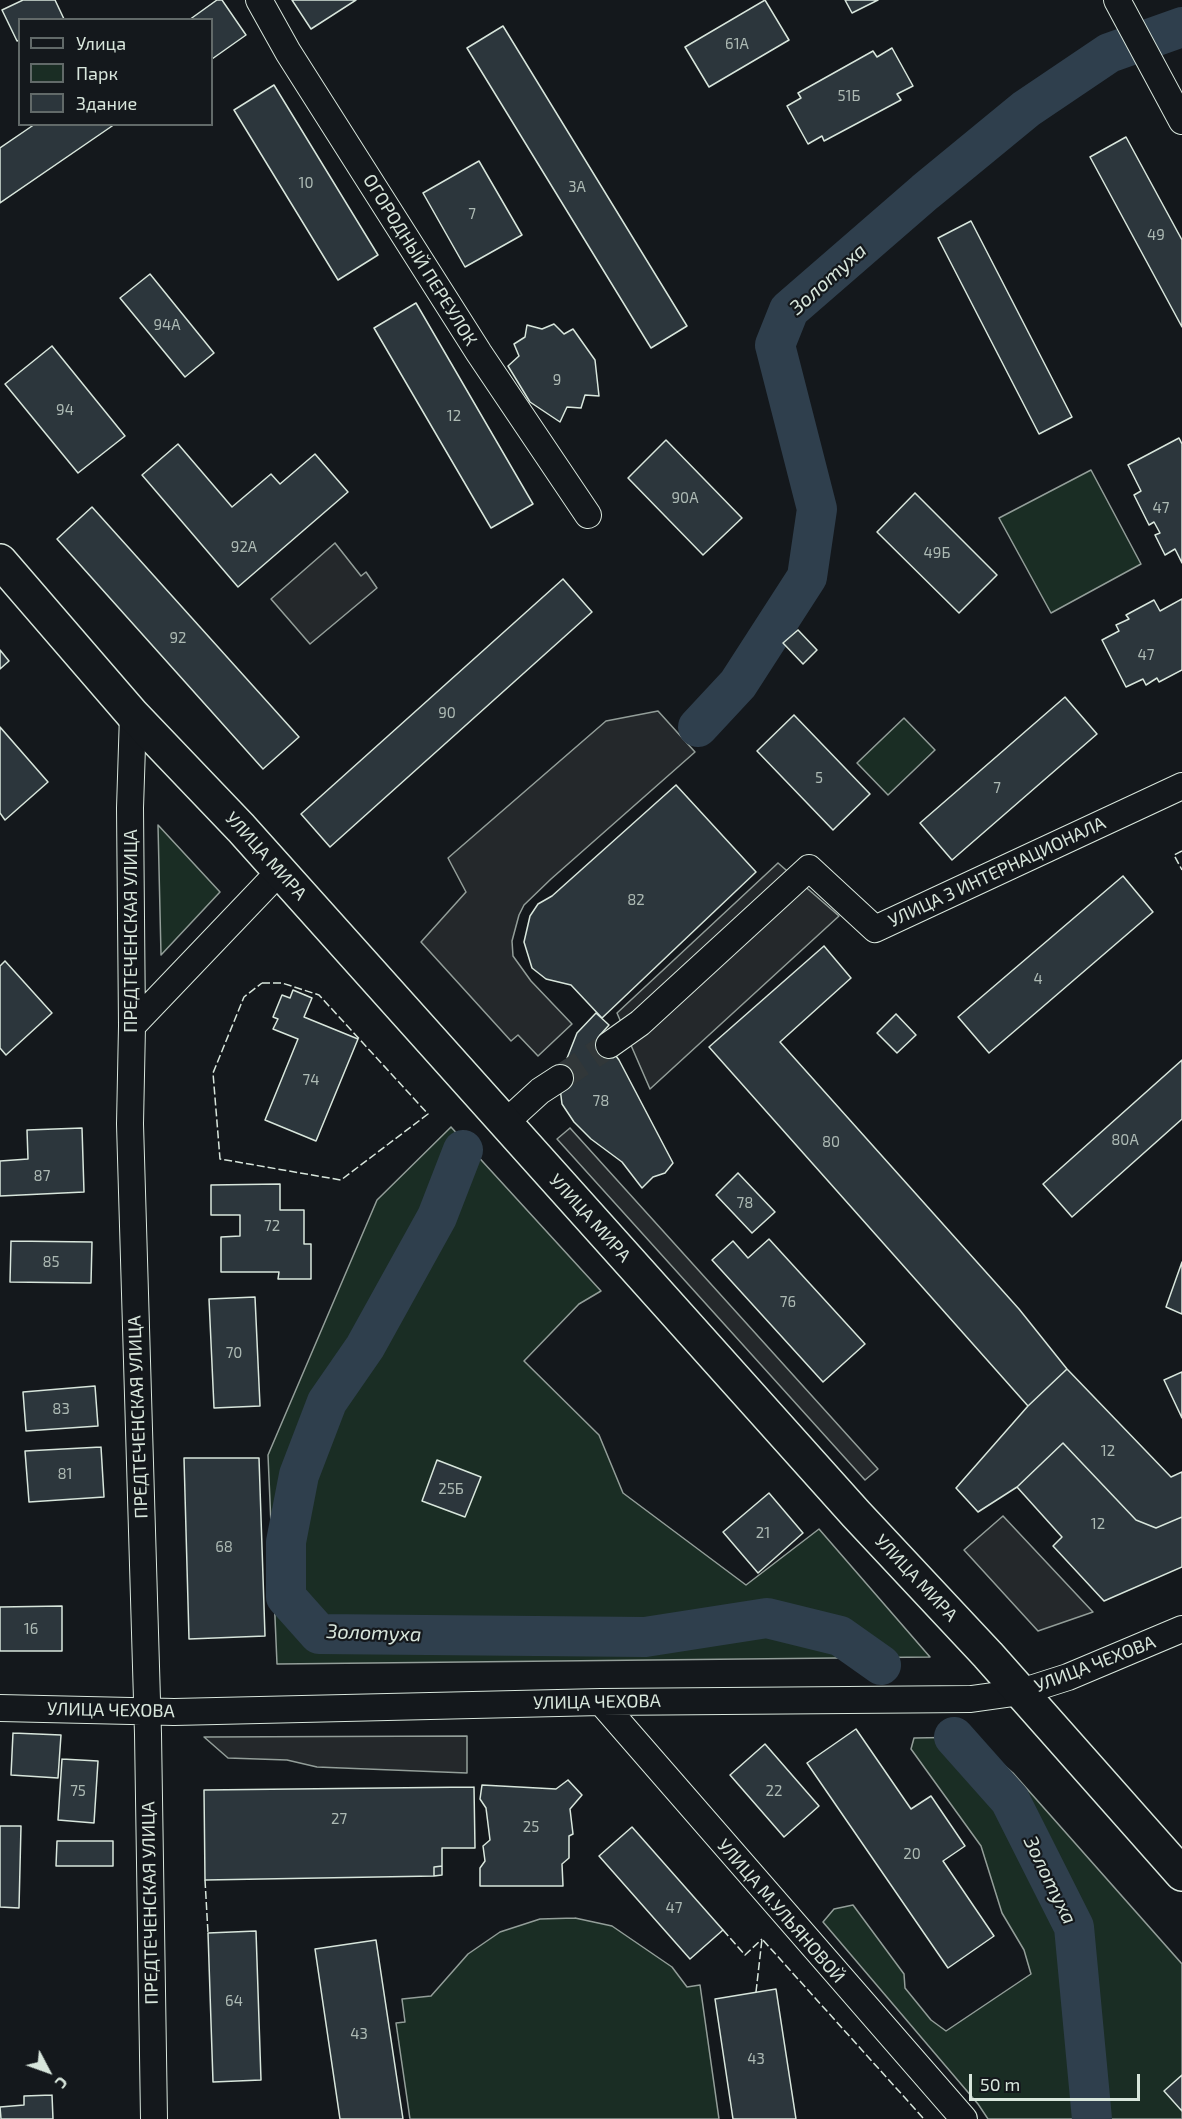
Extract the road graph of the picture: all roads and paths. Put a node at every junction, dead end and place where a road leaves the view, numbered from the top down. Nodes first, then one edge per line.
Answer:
1 (259, 0) edge
2 (1123, 10) edge
3 (1182, 121) edge
4 (588, 515) dead end
5 (0, 561) edge
6 (134, 715) junction
7 (1182, 786) edge
8 (280, 871) junction
9 (132, 1026) junction
10 (609, 1045) tunnel mouth
11 (560, 1078) tunnel mouth
12 (505, 1123) junction
13 (1182, 1629) edge
14 (1021, 1692) junction
15 (601, 1702) junction
16 (0, 1708) edge
17 (147, 1710) junction
18 (1182, 1874) edge
19 (154, 2119) edge
20 (964, 2119) edge

1 - 4 street, ОГОРОДНЫЙ ПЕРЕУЛОК
2 - 3 street
5 - 6 main road, УЛИЦА МИРА
6 - 8 main road, УЛИЦА МИРА
6 - 9 street, ПРЕДТЕЧЕНСКАЯ УЛИЦА
7 - 10 street, УЛИЦА 3 ИНТЕРНАЦИОНАЛА
8 - 9 street
8 - 12 main road, УЛИЦА МИРА
9 - 17 street, ПРЕДТЕЧЕНСКАЯ УЛИЦА
11 - 12 street
12 - 14 main road, УЛИЦА МИРА
13 - 14 street, УЛИЦА ЧЕХОВА
14 - 15 street, УЛИЦА ЧЕХОВА
14 - 18 main road, УЛИЦА МИРА
15 - 17 street, УЛИЦА ЧЕХОВА
15 - 20 street, УЛИЦА М.УЛЬЯНОВОЙ
16 - 17 street, УЛИЦА ЧЕХОВА
17 - 19 street, ПРЕДТЕЧЕНСКАЯ УЛИЦА

